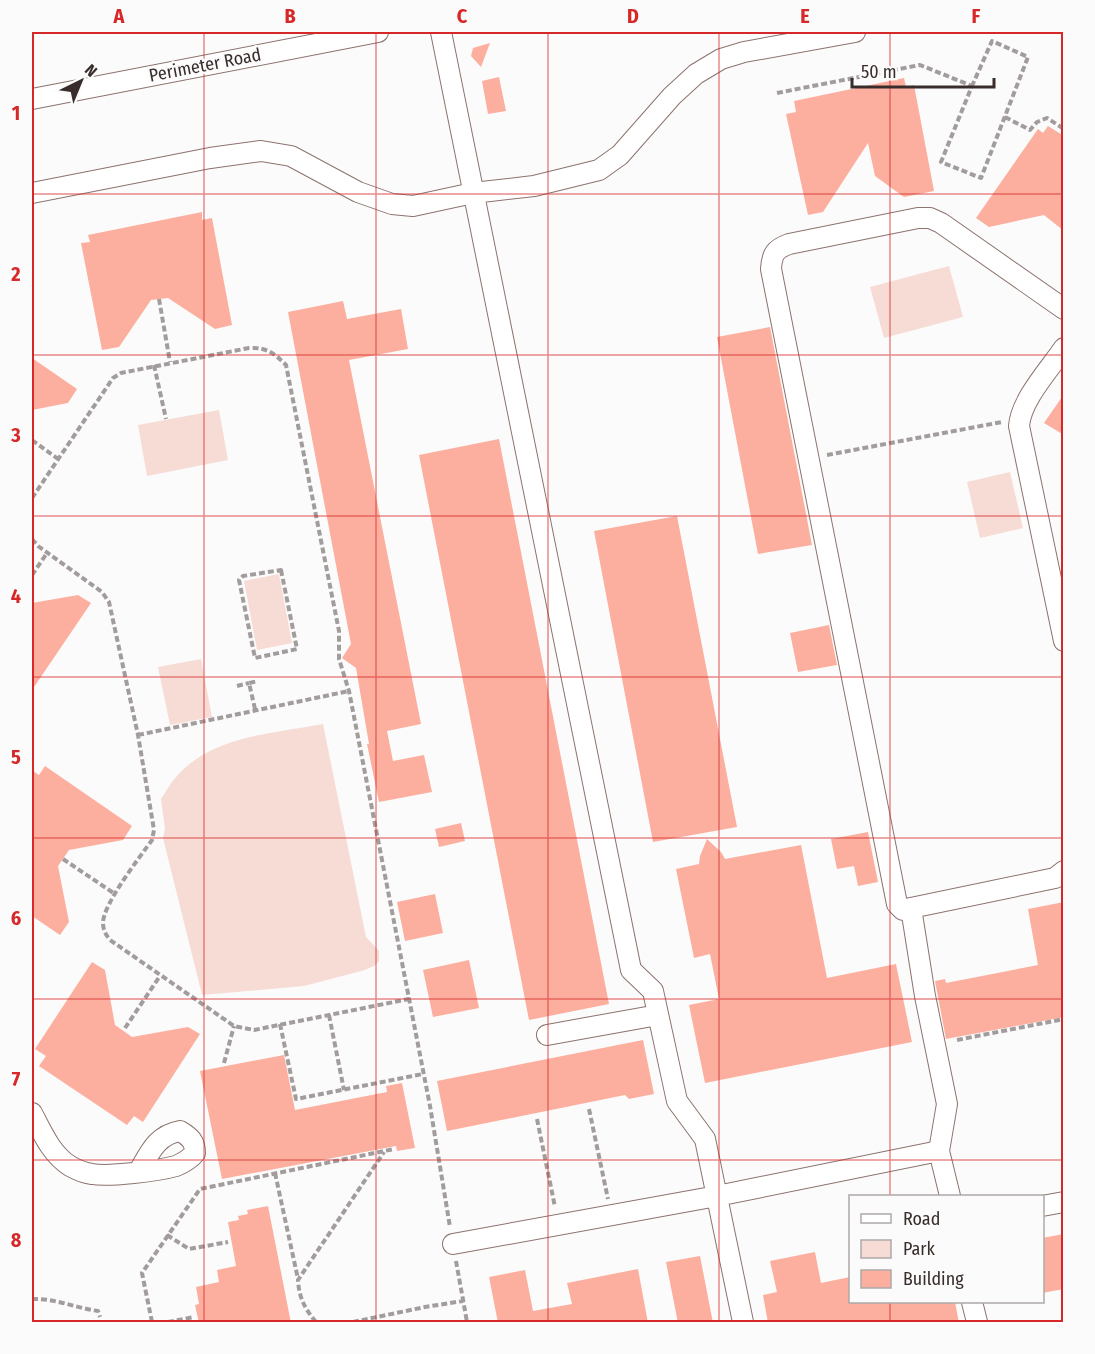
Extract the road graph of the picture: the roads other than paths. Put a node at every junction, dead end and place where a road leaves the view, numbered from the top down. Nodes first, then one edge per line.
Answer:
1 (378, 32) edge
2 (441, 32) edge
3 (855, 32) edge
4 (32, 99) edge
5 (473, 192) junction
6 (32, 193) edge
7 (1064, 309) edge
8 (1064, 348) edge
9 (1064, 641) edge
10 (1064, 871) edge
11 (911, 908) junction
12 (658, 1015) junction
13 (547, 1035) dead end
14 (32, 1113) edge
15 (939, 1151) junction
16 (139, 1171) dead end
17 (950, 1195) edge
18 (717, 1196) junction
19 (1064, 1202) edge
20 (1044, 1206) edge
21 (453, 1244) road end
22 (972, 1303) edge
23 (743, 1323) edge
24 (976, 1323) edge

1 - 4 street, Perimeter Road
2 - 5 street
3 - 5 street
5 - 6 street
5 - 12 street
7 - 11 street
8 - 9 street
10 - 11 street
11 - 15 street
12 - 13 street
12 - 18 street
14 - 16 street
15 - 17 street
15 - 18 street
18 - 21 street
18 - 23 street
19 - 20 street
22 - 24 street

